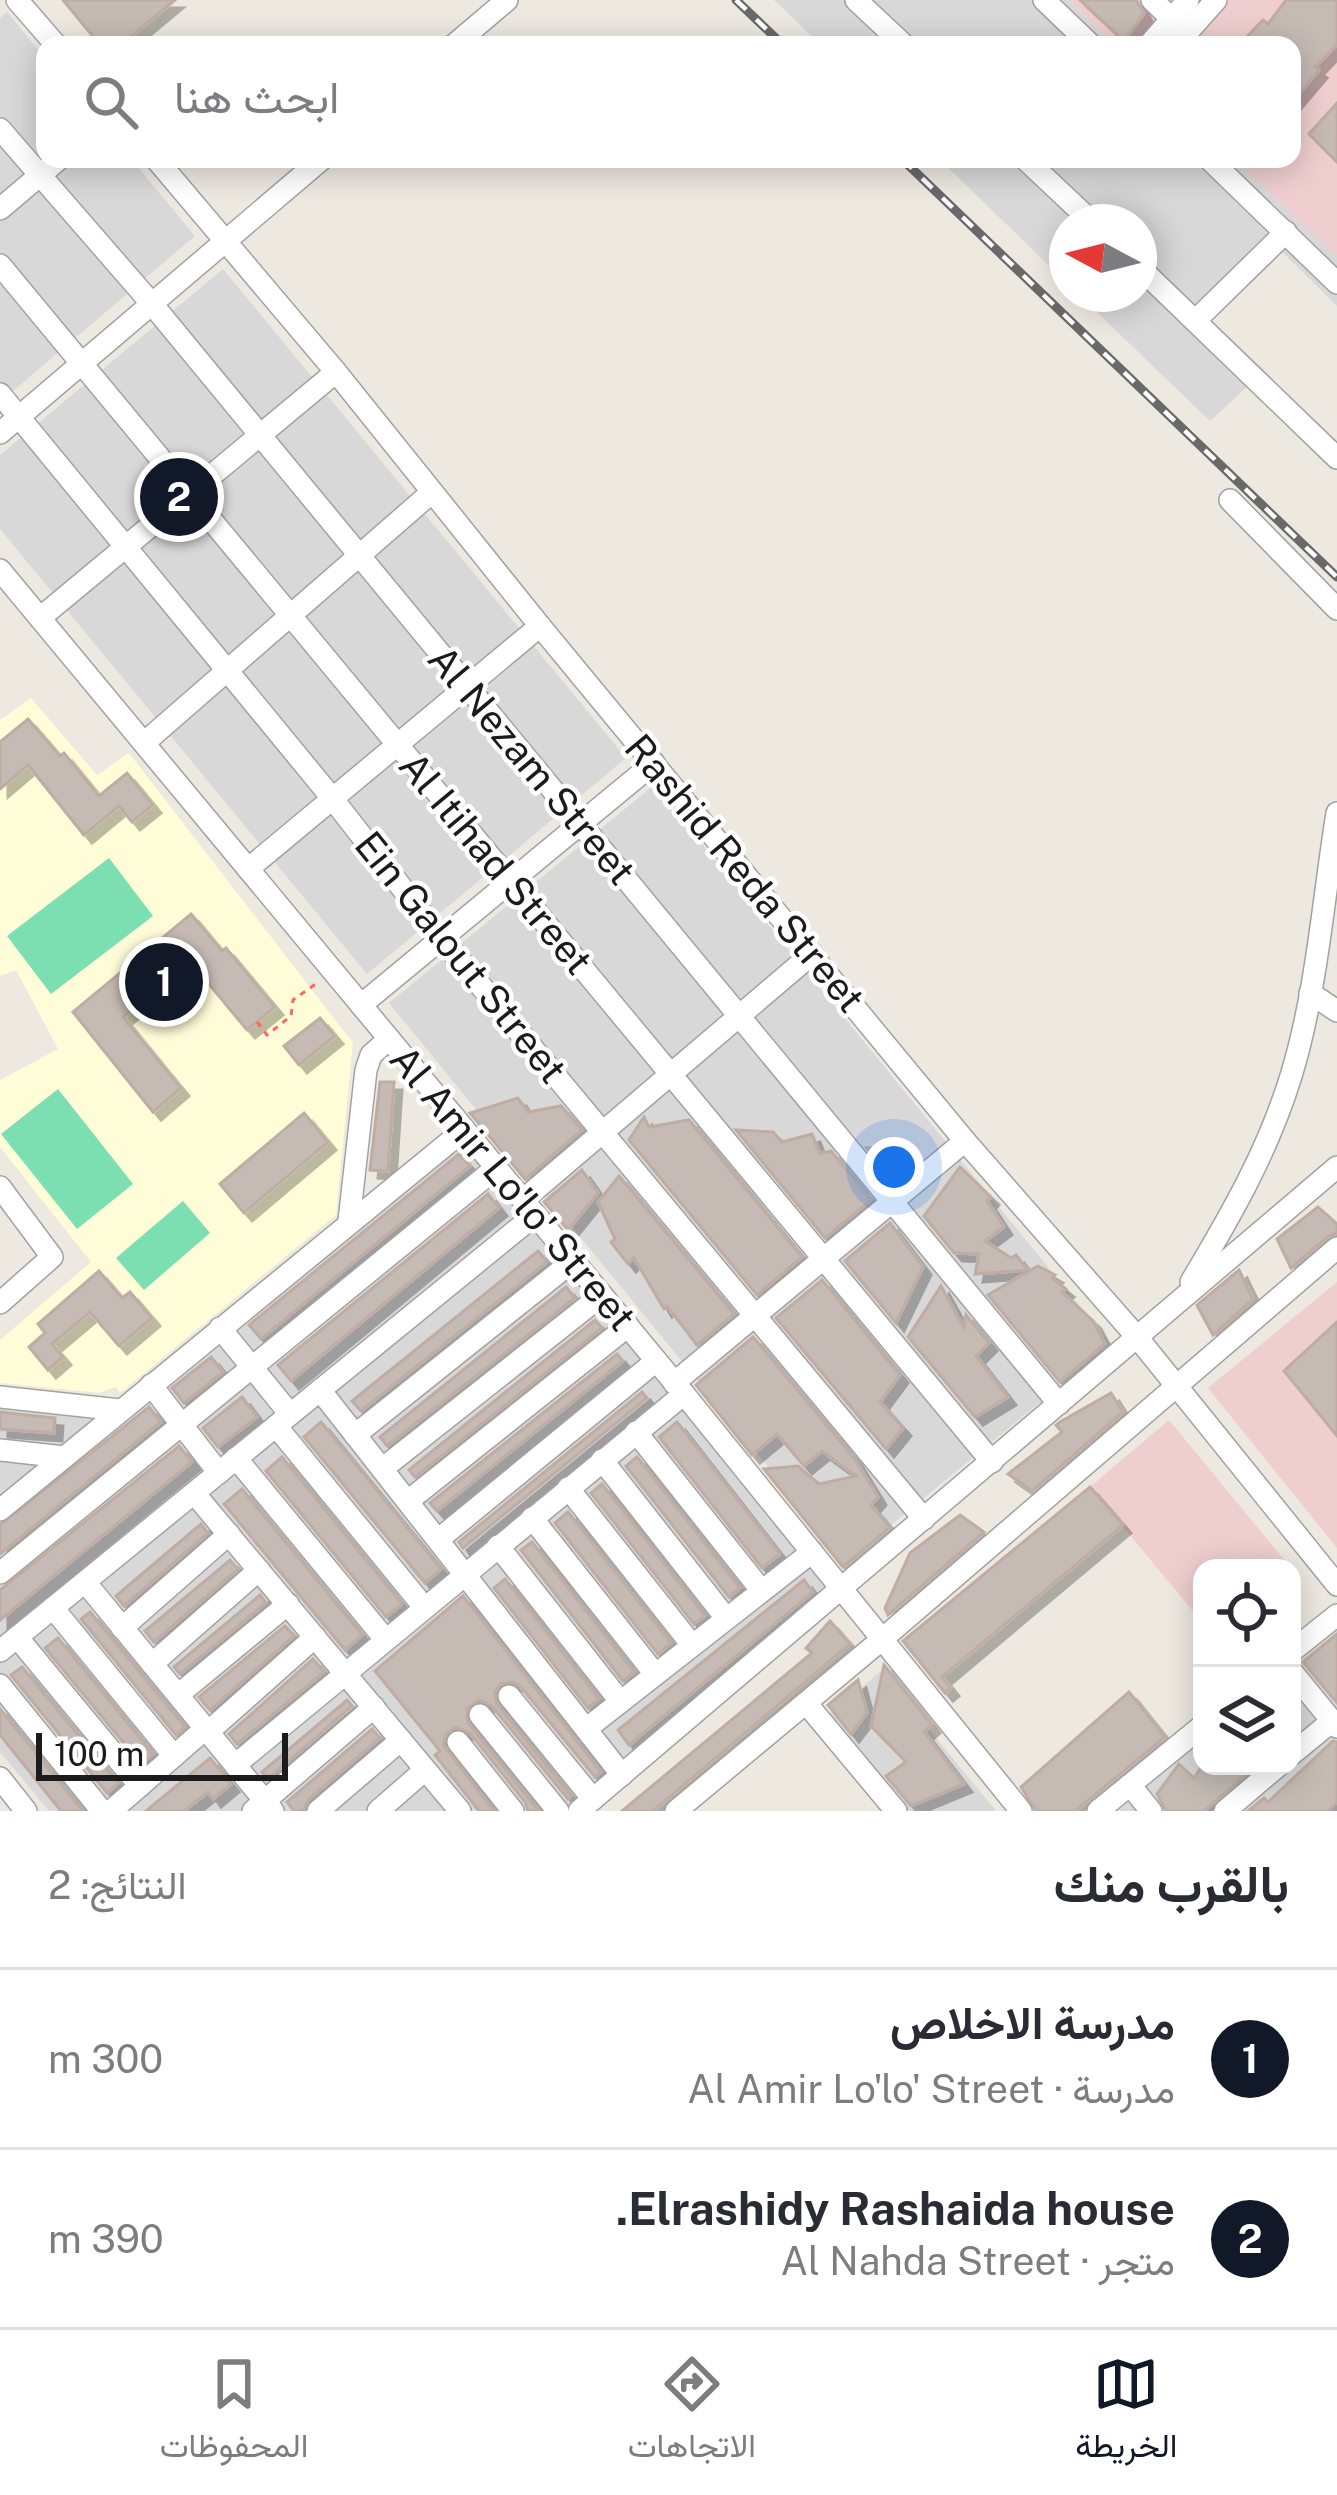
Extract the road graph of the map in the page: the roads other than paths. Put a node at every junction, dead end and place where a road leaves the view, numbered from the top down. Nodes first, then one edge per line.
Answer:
1 (17, 0) edge
2 (506, 0) edge
3 (856, 0) edge
4 (1044, 0) edge
5 (1152, 0) edge
6 (1188, 0) edge
7 (1216, 0) edge
8 (1172, 19) junction
9 (48, 36) edge
10 (464, 36) edge
11 (894, 36) edge
12 (1082, 36) edge
13 (1156, 36) edge
14 (1184, 36) edge
15 (0, 129) edge
16 (49, 168) edge
17 (164, 168) edge
18 (311, 168) edge
19 (1035, 168) edge
20 (1219, 168) edge
21 (40, 176) junction
22 (1073, 204) edge
23 (0, 208) edge
24 (1286, 232) junction
25 (227, 240) junction
26 (0, 265) edge
27 (1337, 283) edge
28 (1157, 284) edge
29 (152, 304) junction
30 (1196, 320) junction
31 (84, 362) junction
32 (336, 372) junction
33 (0, 394) edge
34 (19, 417) junction
35 (0, 433) edge
36 (259, 435) junction
37 (1337, 458) edge
38 (190, 491) junction
39 (431, 493) junction
40 (1230, 500) dead end
41 (125, 544) junction
42 (358, 556) junction
43 (0, 570) edge
44 (1337, 609) edge
45 (291, 614) junction
46 (40, 618) junction
47 (540, 626) junction
48 (226, 670) junction
49 (466, 686) junction
50 (144, 743) junction
51 (396, 744) junction
52 (655, 764) junction
53 (332, 797) junction
54 (1337, 813) edge
55 (580, 824) junction
56 (248, 869) junction
57 (512, 880) junction
58 (441, 938) junction
59 (812, 954) junction
60 (1310, 993) junction
61 (361, 1005) junction
62 (1337, 1011) edge
63 (739, 1015) junction
64 (389, 1039) junction
65 (672, 1072) junction
66 (464, 1130) junction
67 (603, 1130) junction
68 (965, 1141) junction
69 (1337, 1166) edge
70 (496, 1168) junction
71 (0, 1187) edge
72 (892, 1201) junction
73 (529, 1208) junction
74 (350, 1221) junction
75 (1337, 1247) edge
76 (824, 1257) junction
77 (573, 1261) junction
78 (602, 1295) junction
79 (1181, 1298) junction
80 (0, 1303) edge
81 (756, 1313) junction
82 (628, 1327) junction
83 (220, 1328) junction
84 (1137, 1337) junction
85 (656, 1361) junction
86 (251, 1366) junction
87 (151, 1385) junction
88 (1177, 1386) junction
89 (679, 1388) junction
90 (320, 1390) junction
91 (0, 1397) edge
92 (1059, 1404) junction
93 (120, 1410) junction
94 (283, 1420) junction
95 (181, 1424) junction
96 (636, 1432) junction
97 (356, 1435) junction
98 (0, 1450) edge
99 (64, 1457) junction
100 (602, 1460) junction
101 (992, 1462) junction
102 (228, 1465) junction
103 (382, 1469) junction
104 (568, 1488) junction
105 (194, 1492) junction
106 (408, 1501) junction
107 (3, 1505) edge
108 (532, 1518) junction
109 (924, 1519) junction
110 (229, 1534) junction
111 (439, 1539) junction
112 (498, 1546) junction
113 (812, 1552) junction
114 (259, 1570) junction
115 (0, 1573) edge
116 (464, 1574) junction
117 (85, 1582) junction
118 (1337, 1585) edge
119 (841, 1589) junction
120 (761, 1590) junction
121 (287, 1604) junction
122 (424, 1607) junction
123 (53, 1608) junction
124 (1337, 1615) edge
125 (727, 1618) junction
126 (122, 1628) junction
127 (315, 1637) junction
128 (385, 1640) junction
129 (880, 1641) junction
130 (8, 1644) edge
131 (1301, 1644) edge
132 (692, 1645) junction
133 (152, 1664) junction
134 (345, 1673) junction
135 (655, 1674) junction
136 (1301, 1683) edge
137 (0, 1685) edge
138 (178, 1696) junction
139 (509, 1696) dead end
140 (620, 1701) junction
141 (806, 1703) junction
142 (374, 1707) junction
143 (480, 1715) dead end
144 (1335, 1724) edge
145 (586, 1729) junction
146 (206, 1730) junction
147 (1193, 1733) edge
148 (400, 1740) junction
149 (458, 1742) dead end
150 (1301, 1748) edge
151 (174, 1756) junction
152 (235, 1765) junction
153 (425, 1769) junction
154 (622, 1775) junction
155 (1267, 1775) edge
156 (0, 1778) edge
157 (1130, 1785) junction
158 (140, 1786) junction
159 (586, 1805) edge
160 (263, 1808) edge
161 (454, 1809) edge
162 (26, 1811) edge
163 (106, 1811) edge
164 (318, 1811) edge
165 (378, 1811) edge
166 (513, 1811) edge
167 (558, 1811) edge
168 (676, 1811) edge
169 (896, 1811) edge
170 (1022, 1811) edge
171 (1099, 1811) edge
172 (1150, 1811) edge
173 (1225, 1811) edge

1 - 9 street
2 - 10 street
3 - 11 street
4 - 12 street
5 - 8 street
6 - 8 street
7 - 14 street
8 - 13 street
15 - 21 street, Al Nezam Street
16 - 21 street
17 - 25 street, Rashid Reda Street
18 - 25 street
19 - 22 street
20 - 24 street
21 - 23 street
21 - 29 street, Al Nezam Street
24 - 27 street
24 - 30 street
25 - 29 street
25 - 32 street, Rashid Reda Street
26 - 31 street, Al Itihad Street
28 - 30 street
29 - 31 street
29 - 36 street, Al Nezam Street
30 - 37 street
31 - 34 street
31 - 38 street, Al Itihad Street
32 - 36 street
32 - 39 street, Rashid Reda Street
33 - 34 street, Ein Galout Street
34 - 35 street
34 - 41 street, Ein Galout Street
36 - 38 street
36 - 42 street, Al Nezam Street
38 - 41 street
38 - 45 street, Al Itihad Street
39 - 42 street
39 - 47 street, Rashid Reda Street
40 - 44 street
41 - 46 street
41 - 48 street, Ein Galout Street
42 - 45 street
42 - 49 street, Al Nezam Street
43 - 46 street, Al Amir Lo'lo' Street
45 - 48 street
45 - 51 street, Al Itihad Street
46 - 50 street, Al Amir Lo'lo' Street
47 - 49 street
47 - 52 street, Rashid Reda Street
48 - 50 street
48 - 53 street, Ein Galout Street
49 - 51 street
49 - 55 street, Al Nezam Street
50 - 56 street, Al Amir Lo'lo' Street
51 - 53 street
51 - 57 street, Al Itihad Street
52 - 55 street
52 - 59 street, Rashid Reda Street
53 - 56 street
53 - 58 street, Ein Galout Street
54 - 60 street
55 - 57 street
55 - 63 street, Al Nezam Street
56 - 61 street, Al Amir Lo'lo' Street
57 - 58 street
57 - 65 street, Al Itihad Street
58 - 61 street
58 - 67 street, Ein Galout Street
59 - 63 street
59 - 68 street, Rashid Reda Street
60 - 62 street
60 - 79 street
61 - 64 street, Al Amir Lo'lo' Street
63 - 65 street
63 - 72 street, Al Nezam Street
64 - 66 street, Al Amir Lo'lo' Street
64 - 74 street
65 - 67 street
65 - 76 street, Al Itihad Street
66 - 70 street, Al Amir Lo'lo' Street
66 - 74 street
67 - 73 street
67 - 81 street, Ein Galout Street
68 - 72 street
68 - 84 street, Rashid Reda Street
69 - 79 street
70 - 73 street, Al Amir Lo'lo' Street
70 - 86 street
71 - 80 street
72 - 76 street
72 - 92 street, Al Nezam Street
73 - 77 street, Al Amir Lo'lo' Street
73 - 90 street
74 - 83 street
75 - 88 street
76 - 81 street
76 - 101 street, Al Itihad Street
77 - 78 street, Al Amir Lo'lo' Street
77 - 97 street
78 - 82 street, Al Amir Lo'lo' Street
78 - 103 street
79 - 84 street
81 - 89 street
81 - 109 street, Ein Galout Street
82 - 85 street, Al Amir Lo'lo' Street
82 - 106 street
83 - 86 street
83 - 87 street
84 - 88 street, Rashid Reda Street
84 - 92 street
85 - 89 street, Al Amir Lo'lo' Street
85 - 111 street
86 - 94 street
86 - 95 street
87 - 93 street
87 - 95 street
88 - 118 street, Rashid Reda Street
88 - 129 street
89 - 96 street
89 - 113 street, Al Amir Lo'lo' Street
90 - 94 street
90 - 97 street
91 - 93 street
92 - 101 street
93 - 99 street
94 - 102 street
94 - 122 street
95 - 102 street
95 - 115 street
96 - 100 street
96 - 120 street
97 - 103 street
98 - 99 street
99 - 107 street
100 - 104 street
100 - 125 street
101 - 109 street
102 - 105 street
102 - 128 street
103 - 106 street
104 - 108 street
104 - 132 street
105 - 110 street
105 - 117 street
106 - 111 street
108 - 112 street
108 - 135 street
109 - 119 street
110 - 114 street
110 - 126 street
111 - 116 street
112 - 116 street
112 - 140 street
113 - 119 street, Al Amir Lo'lo' Street
113 - 120 street
114 - 121 street
114 - 133 street
116 - 122 street
116 - 145 street
117 - 123 street
117 - 126 street
119 - 129 street, Al Amir Lo'lo' Street
119 - 154 street
120 - 125 street
121 - 127 street
121 - 138 street
122 - 128 street
123 - 130 street
123 - 151 street
124 - 131 street
125 - 132 street
126 - 133 street
127 - 134 street
127 - 146 street
128 - 134 street
129 - 141 street
129 - 170 street, Al Amir Lo'lo' Street
130 - 158 street
132 - 135 street
133 - 138 street
134 - 142 street
134 - 152 street
135 - 140 street
136 - 144 street
137 - 163 street
138 - 146 street
139 - 159 street
140 - 145 street
141 - 168 street
141 - 169 street
142 - 148 street
142 - 160 street
143 - 167 street
144 - 150 street
145 - 154 street
146 - 151 street
146 - 152 street
147 - 157 street
148 - 153 street
148 - 164 street
149 - 166 street
151 - 158 street
152 - 160 street
153 - 161 street
153 - 165 street
154 - 159 street
155 - 173 street
156 - 162 street
157 - 171 street
157 - 172 street
158 - 163 street

